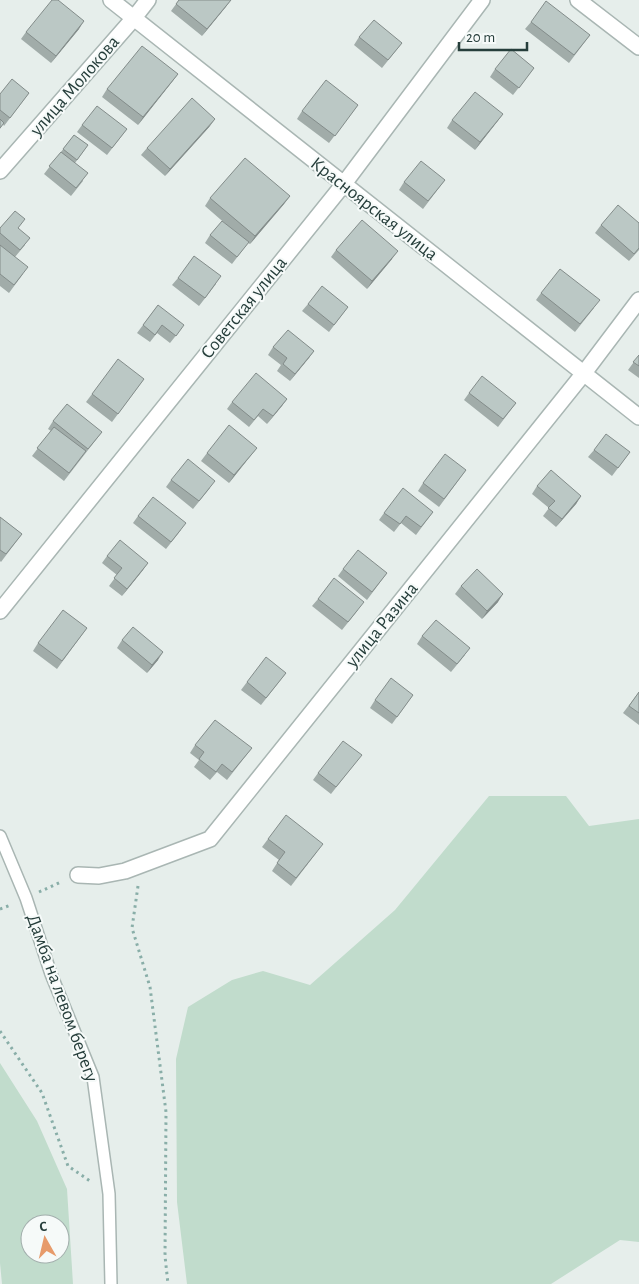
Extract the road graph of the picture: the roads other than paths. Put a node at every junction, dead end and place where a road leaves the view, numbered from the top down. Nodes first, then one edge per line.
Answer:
1 (111, 0) edge
2 (148, 0) edge
3 (482, 0) edge
4 (578, 0) edge
5 (134, 18) junction
6 (639, 47) edge
7 (0, 170) edge
8 (343, 185) junction
9 (639, 300) edge
10 (584, 374) junction
11 (639, 417) edge
12 (0, 611) edge
13 (0, 836) edge
14 (78, 875) road end
15 (111, 1284) edge

1 - 5 street, Красноярская улица
2 - 5 street, улица Молокова
3 - 8 street, Советская улица
4 - 6 street
5 - 7 street, улица Молокова
5 - 8 street, Красноярская улица
8 - 10 street, Красноярская улица
8 - 12 street, Советская улица
9 - 10 street, улица Разина
10 - 11 street, Красноярская улица
10 - 14 street, улица Разина
13 - 15 lane, Дамба на левом берегу

